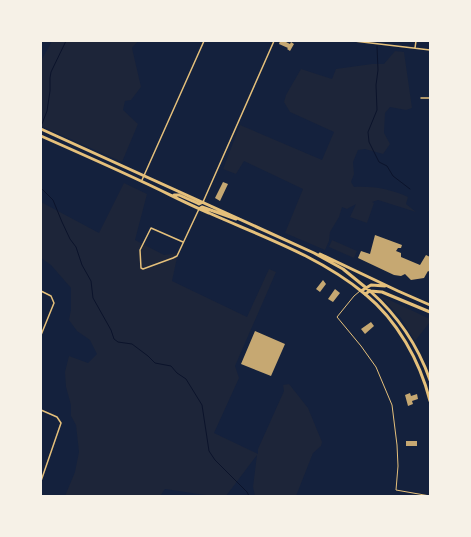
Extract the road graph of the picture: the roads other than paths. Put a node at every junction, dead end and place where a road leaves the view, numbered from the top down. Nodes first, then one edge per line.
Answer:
1 (204, 41) edge
2 (274, 41) edge
3 (354, 41) edge
4 (416, 41) edge
5 (415, 48) junction
6 (430, 50) edge
7 (421, 98) dead end
8 (430, 98) edge
9 (41, 129) edge
10 (41, 136) edge
11 (144, 176) junction
12 (142, 181) junction
13 (172, 195) junction
14 (203, 202) junction
15 (199, 209) junction
16 (246, 222) junction
17 (273, 234) junction
18 (270, 240) junction
19 (183, 242) junction
20 (314, 253) junction
21 (366, 287) junction
22 (41, 291) edge
23 (361, 291) junction
24 (370, 291) junction
25 (398, 291) junction
26 (364, 294) junction
27 (430, 305) edge
28 (430, 312) edge
29 (41, 335) edge
30 (430, 380) edge
31 (430, 401) edge
32 (41, 410) edge
33 (41, 481) edge
34 (430, 496) edge

1 - 11 street
2 - 14 street
3 - 5 street
4 - 5 street
5 - 6 street
7 - 8 street
9 - 11 main road
10 - 12 main road
11 - 12 street
11 - 14 main road
12 - 13 main road
13 - 14 main road
13 - 15 main road
14 - 16 main road
15 - 16 main road
15 - 18 main road
15 - 19 street
16 - 17 main road
17 - 18 main road
17 - 20 main road
18 - 23 main road
19 - 19 street
20 - 21 main road
20 - 25 main road
21 - 23 main road
21 - 24 main road
21 - 25 main road
22 - 29 street
23 - 26 main road
23 - 34 lane
24 - 26 main road
24 - 28 main road
24 - 30 main road
25 - 27 main road
26 - 31 main road
32 - 33 street

